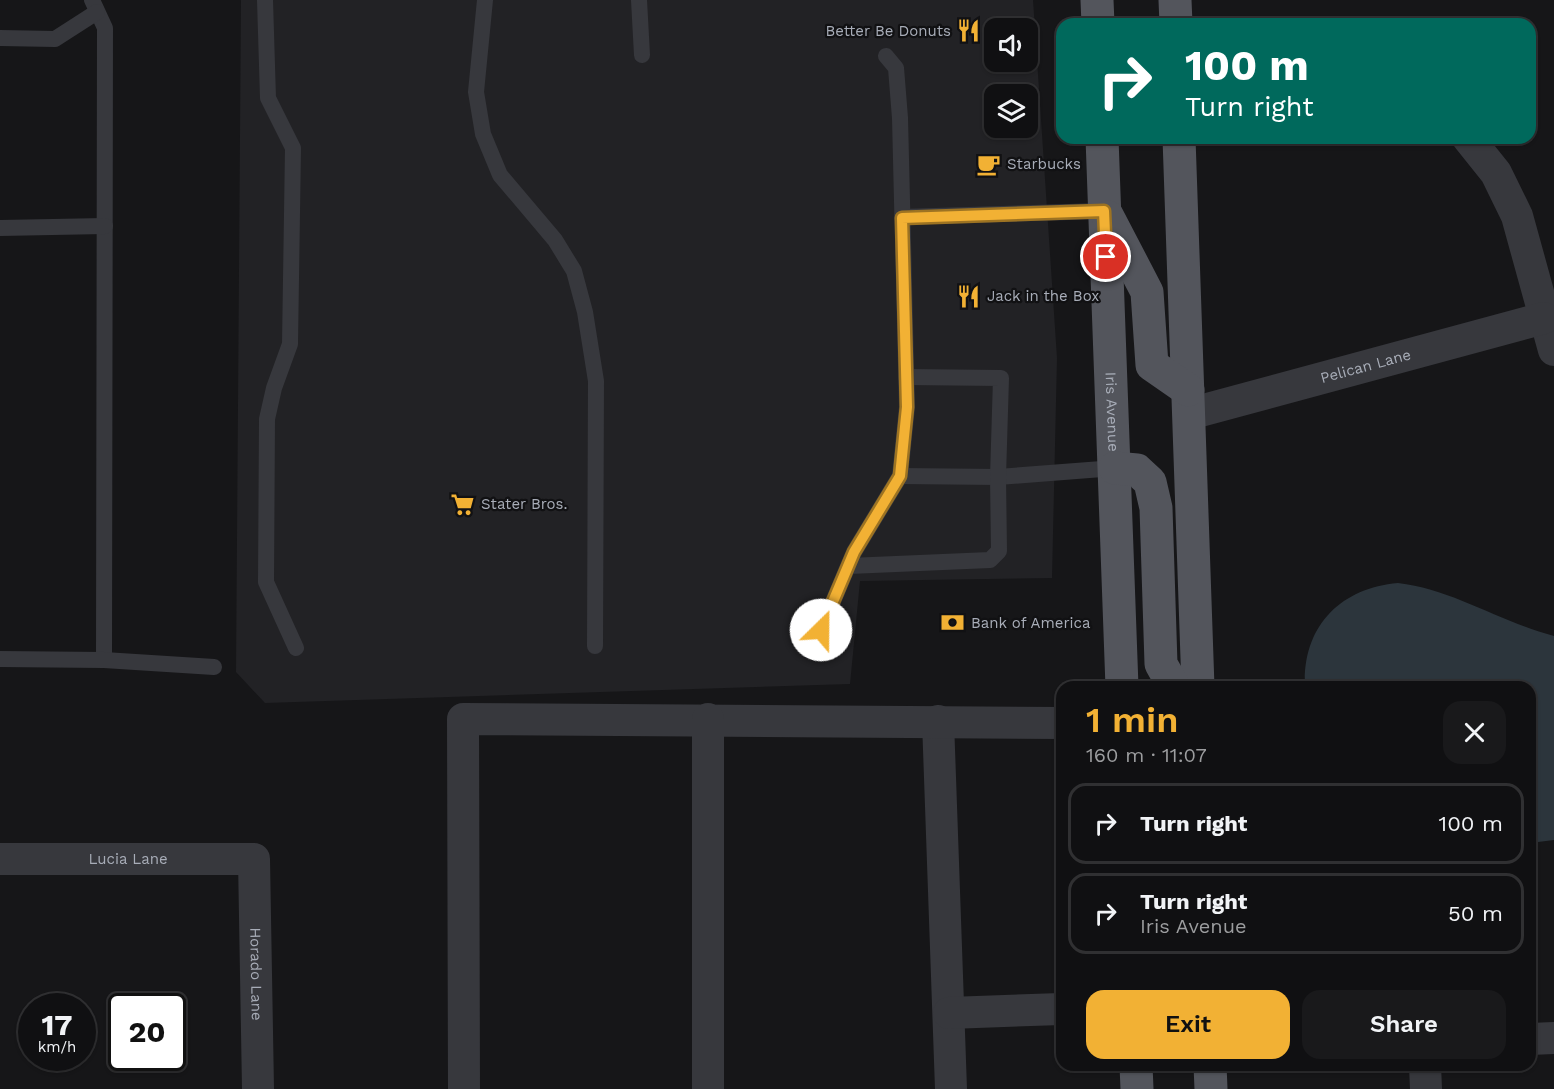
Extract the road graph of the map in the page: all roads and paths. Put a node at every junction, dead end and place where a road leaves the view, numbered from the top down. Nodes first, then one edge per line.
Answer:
1 (265, 0) edge
2 (485, 0) edge
3 (639, 0) edge
4 (1097, 0) edge
5 (1175, 0) edge
6 (94, 6) edge
7 (1098, 18) edge
8 (1176, 18) edge
9 (0, 38) edge
10 (642, 55) dead end
11 (886, 56) dead end
12 (1102, 144) edge
13 (1179, 144) edge
14 (1473, 144) edge
15 (1104, 211) junction
16 (902, 218) junction
17 (105, 226) junction
18 (0, 228) edge
19 (1544, 318) junction
20 (1554, 350) edge
21 (906, 377) junction
22 (1188, 402) junction
23 (1115, 468) junction
24 (900, 476) junction
25 (998, 477) junction
26 (849, 566) junction
27 (821, 630) dead end
28 (595, 646) dead end
29 (296, 648) dead end
30 (0, 659) edge
31 (104, 660) junction
32 (214, 667) dead end
33 (1122, 681) edge
34 (1171, 681) edge
35 (1198, 681) edge
36 (708, 719) junction
37 (938, 721) junction
38 (1056, 723) edge
39 (0, 859) edge
40 (254, 859) joint
41 (1056, 1009) edge
42 (949, 1013) junction
43 (1554, 1038) edge
44 (1536, 1039) edge
45 (1136, 1071) edge
46 (1210, 1071) edge
47 (1425, 1071) edge
48 (258, 1089) edge
49 (464, 1089) edge
50 (708, 1089) edge
51 (951, 1089) edge
52 (1137, 1089) edge
53 (1211, 1089) edge
54 (1426, 1089) edge

1 - 29 lane
2 - 28 lane
3 - 10 lane
4 - 7 main road
5 - 8 main road
6 - 9 lane
6 - 17 lane
11 - 16 lane
12 - 15 main road, Iris Avenue
13 - 22 main road
14 - 19 street
15 - 16 lane
15 - 22 main road
15 - 23 main road, Iris Avenue
16 - 21 lane
17 - 18 lane
17 - 31 lane
19 - 20 street
19 - 22 street, Pelican Lane
21 - 24 lane
21 - 25 lane
22 - 35 main road
23 - 25 lane
23 - 33 main road, Iris Avenue
23 - 34 main road
24 - 25 lane
24 - 26 lane
25 - 26 lane
26 - 27 lane
30 - 31 lane
31 - 32 lane
36 - 37 street
36 - 49 street
36 - 50 street
37 - 38 street
37 - 42 street
39 - 40 street, Lucia Lane
40 - 48 street, Horado Lane
41 - 42 street
42 - 51 street
43 - 44 street
45 - 52 main road
46 - 53 main road
47 - 54 street

